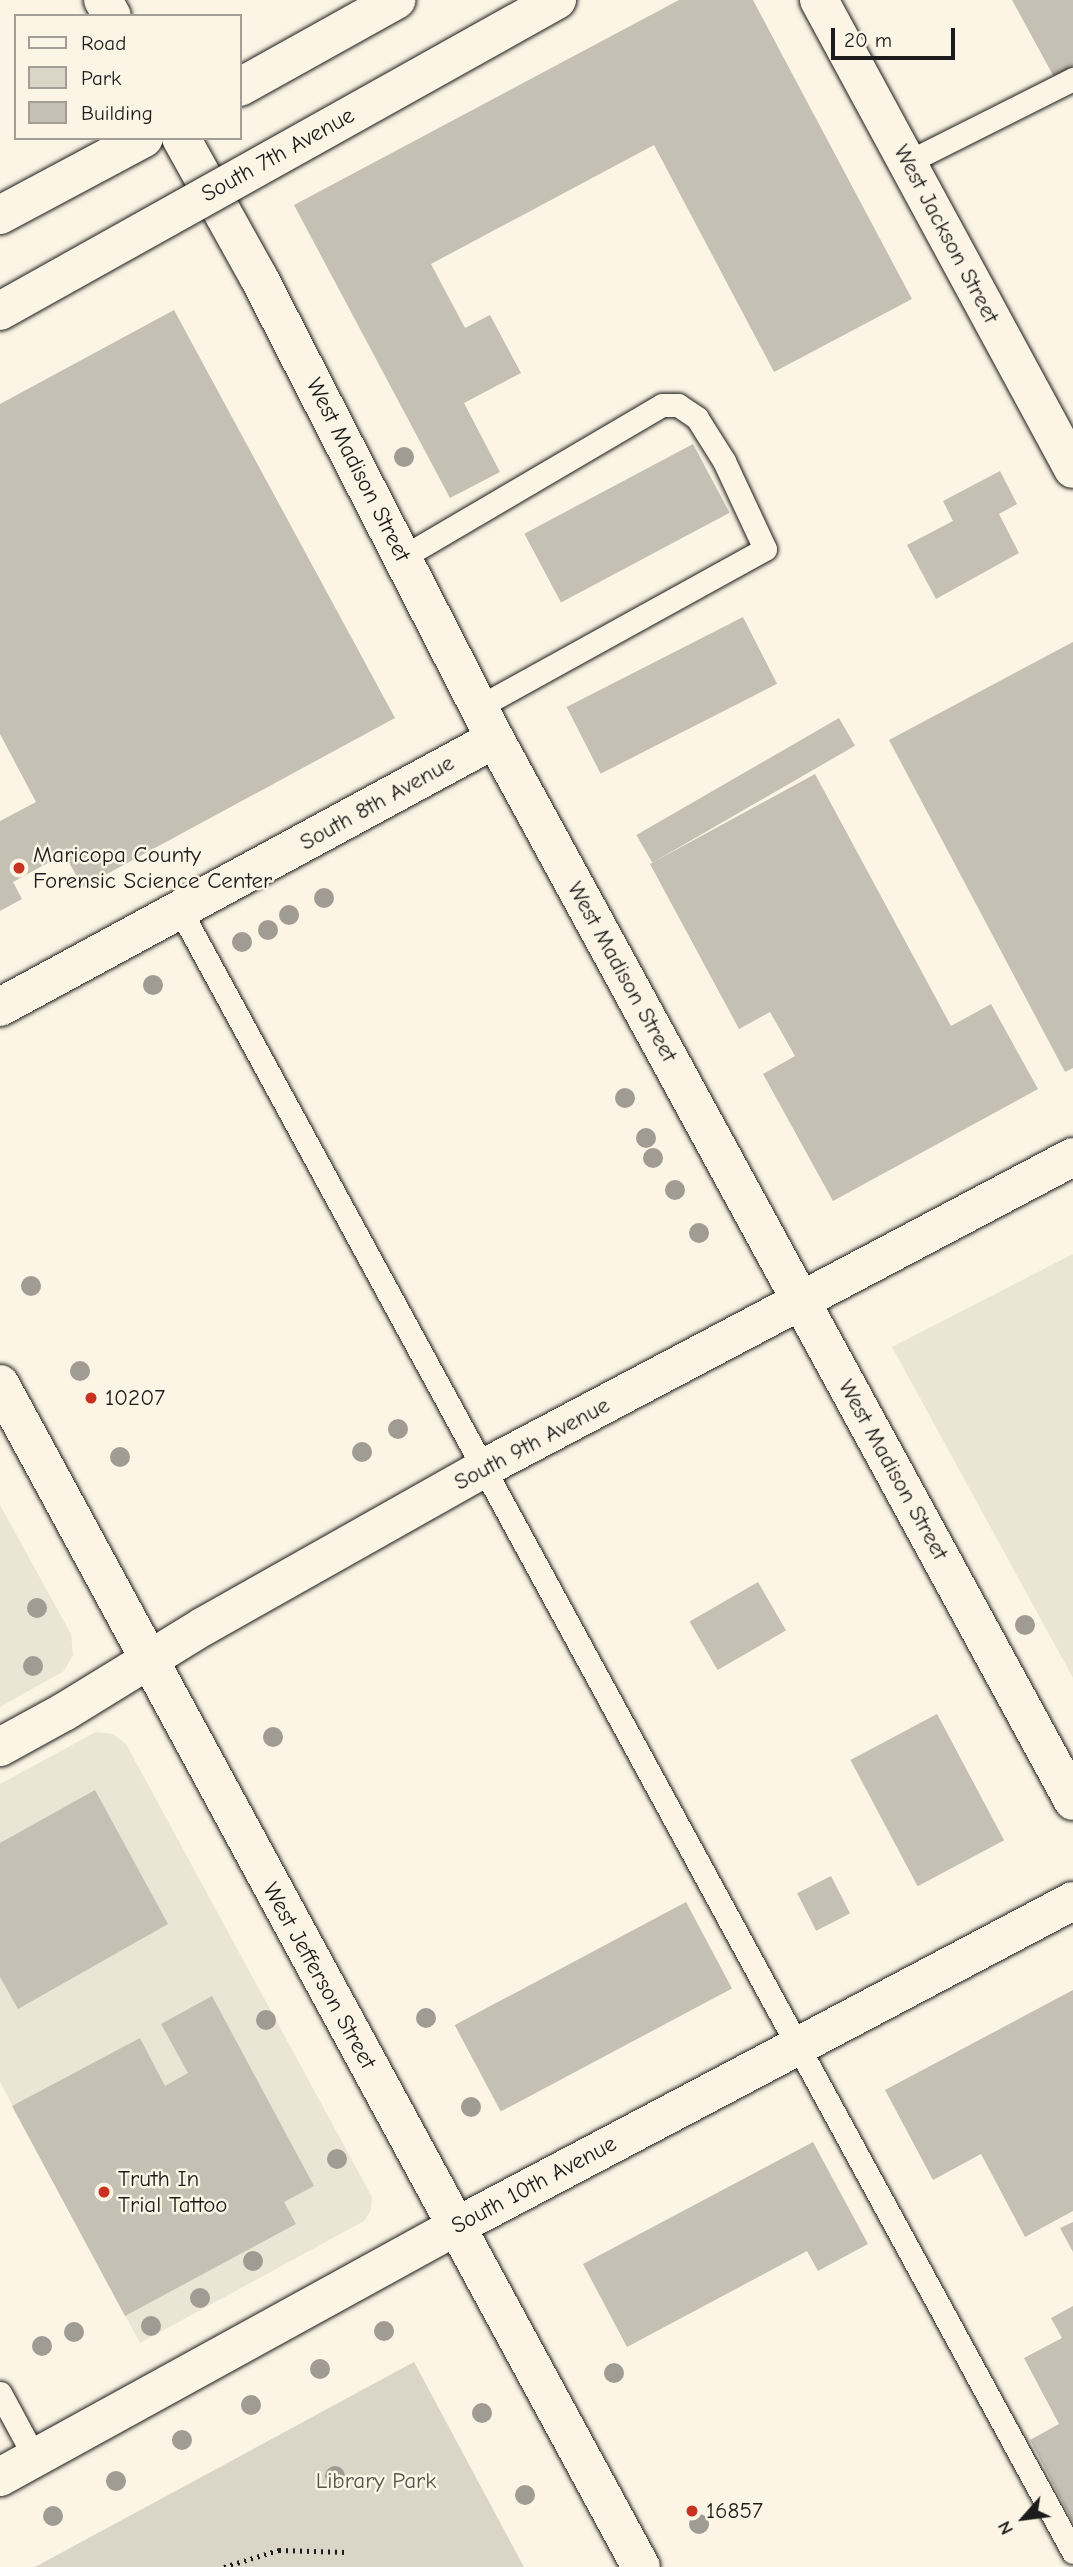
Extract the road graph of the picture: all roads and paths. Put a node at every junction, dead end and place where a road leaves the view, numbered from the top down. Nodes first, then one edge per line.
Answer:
1 (396, 0) edge
2 (557, 0) edge
3 (818, 0) edge
4 (1073, 79) edge
5 (242, 86) edge
6 (140, 140) edge
7 (182, 140) edge
8 (908, 162) junction
9 (0, 215) edge
10 (0, 311) edge
11 (1073, 469) edge
12 (402, 557) junction
13 (487, 723) junction
14 (180, 910) junction
15 (0, 1007) edge
16 (1073, 1157) edge
17 (801, 1300) junction
18 (0, 1384) edge
19 (484, 1468) junction
20 (149, 1660) junction
21 (0, 1747) edge
22 (1073, 1801) edge
23 (1073, 1900) edge
24 (799, 2044) junction
25 (457, 2226) junction
26 (0, 2393) edge
27 (35, 2458) junction
28 (0, 2477) edge
29 (347, 2552) dead end
30 (1073, 2552) edge
31 (224, 2567) edge
32 (641, 2567) edge

1 - 5 street
2 - 10 street, South 7th Avenue, bridge
3 - 8 street, West Jackson Street
4 - 8 lane
6 - 9 street
7 - 12 street, West Madison Street
8 - 11 street, West Jackson Street
12 - 13 street, West Madison Street
12 - 13 lane
13 - 14 street, South 8th Avenue
13 - 17 street, West Madison Street
14 - 15 street, South 8th Avenue
14 - 19 lane
16 - 17 street, South 9th Avenue
17 - 19 street, South 9th Avenue
17 - 22 street, West Madison Street
18 - 20 street, West Jefferson Street
19 - 20 street, South 9th Avenue
19 - 24 lane
20 - 21 street, South 9th Avenue
20 - 25 street, West Jefferson Street
23 - 24 street, South 10th Avenue
24 - 25 street, South 10th Avenue
24 - 30 lane
25 - 27 street, South 10th Avenue
25 - 32 street, West Jefferson Street
26 - 27 lane
27 - 28 street, South 10th Avenue
29 - 31 path

